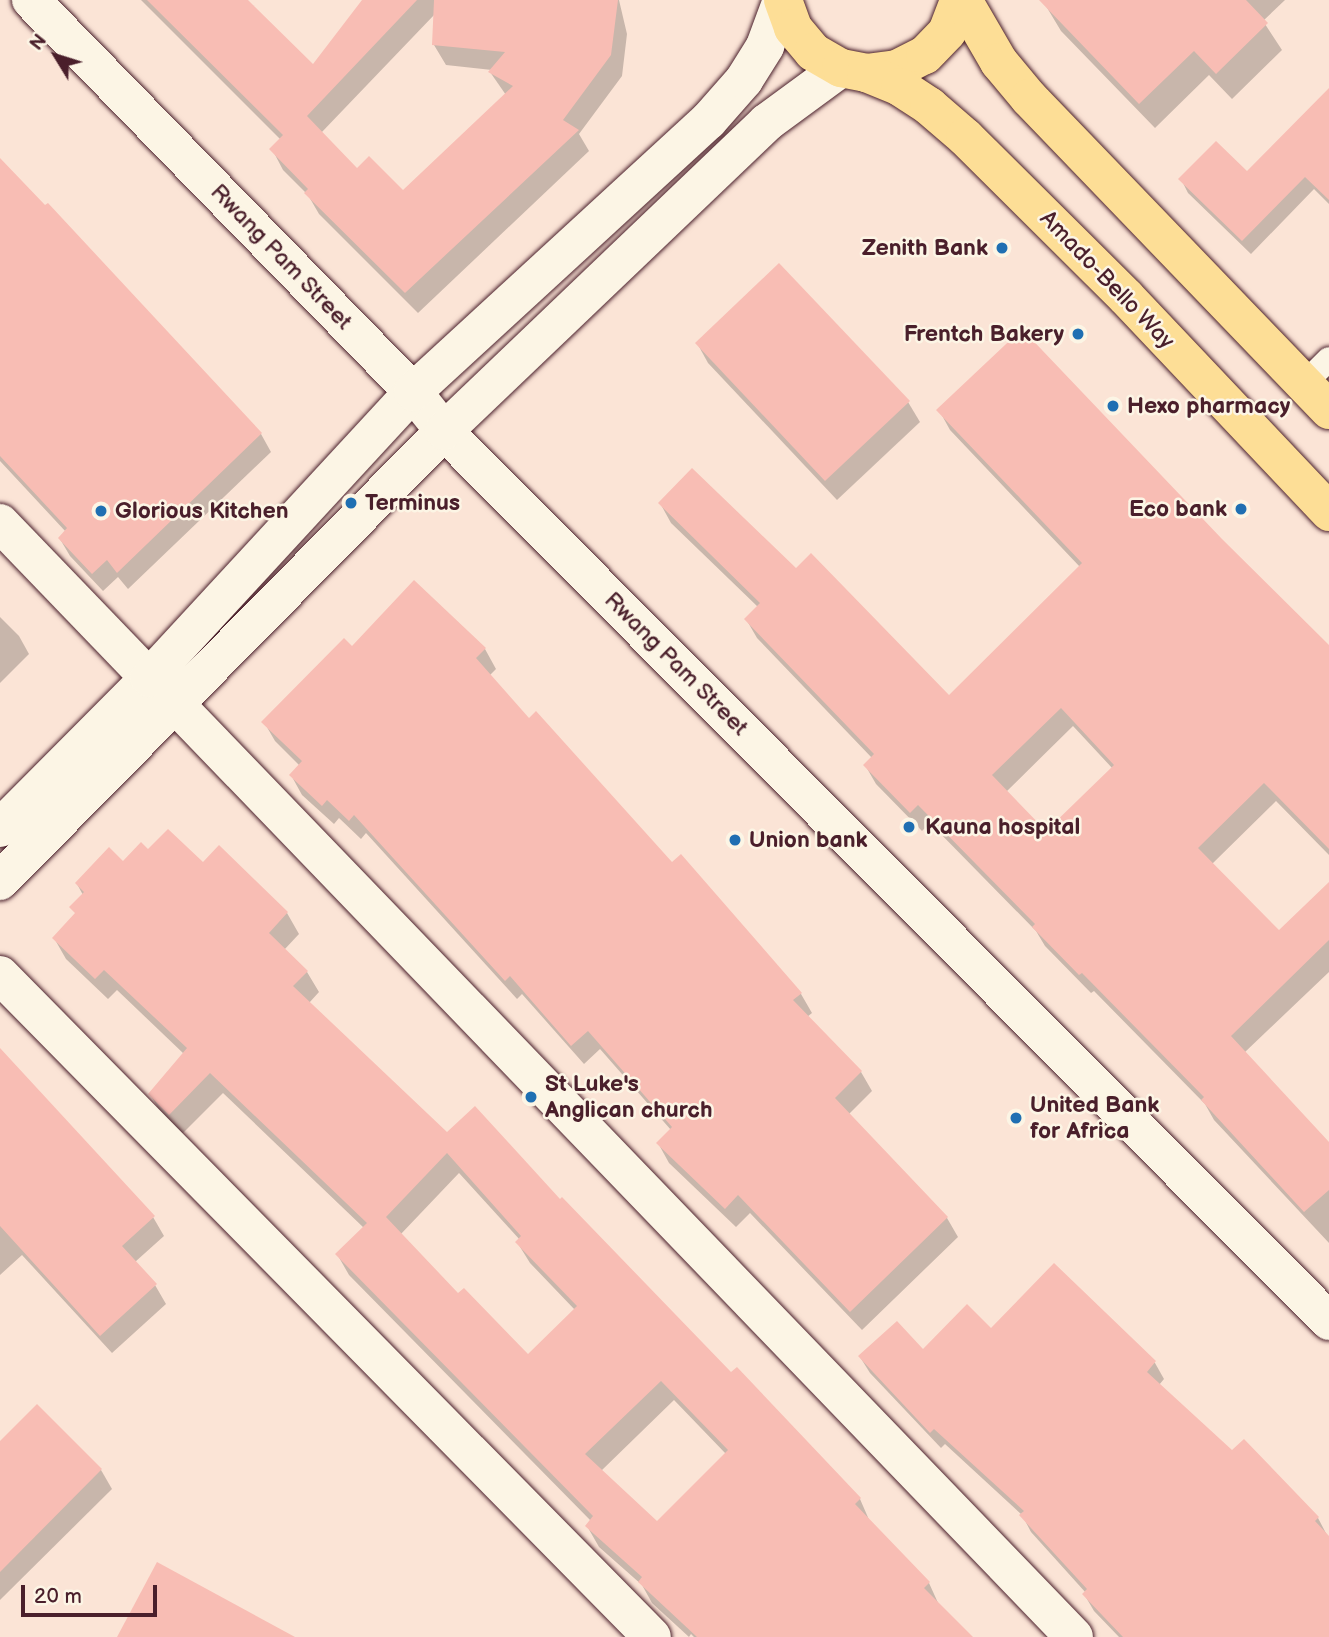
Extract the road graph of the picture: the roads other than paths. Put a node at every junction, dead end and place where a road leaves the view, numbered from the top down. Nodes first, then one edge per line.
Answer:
1 (31, 0) edge
2 (782, 0) edge
3 (961, 0) edge
4 (853, 70) junction
5 (1321, 384) edge
6 (412, 392) junction
7 (444, 431) junction
8 (1329, 512) edge
9 (0, 523) edge
10 (149, 678) junction
11 (176, 705) junction
12 (0, 828) edge
13 (0, 881) edge
14 (0, 975) edge
15 (1329, 1321) edge
16 (652, 1637) edge
17 (1074, 1637) edge

1 - 6 street, Rwang Pam Street
2 - 4 main road, Amado-Bello Way
2 - 6 street
3 - 4 main road
3 - 5 main road
4 - 7 street
4 - 8 main road, Amado-Bello Way
6 - 7 street, Rwang Pam Street
6 - 10 street
7 - 11 street
7 - 15 street, Rwang Pam Street
9 - 10 street
10 - 12 street
11 - 13 street
11 - 17 street
14 - 16 street

